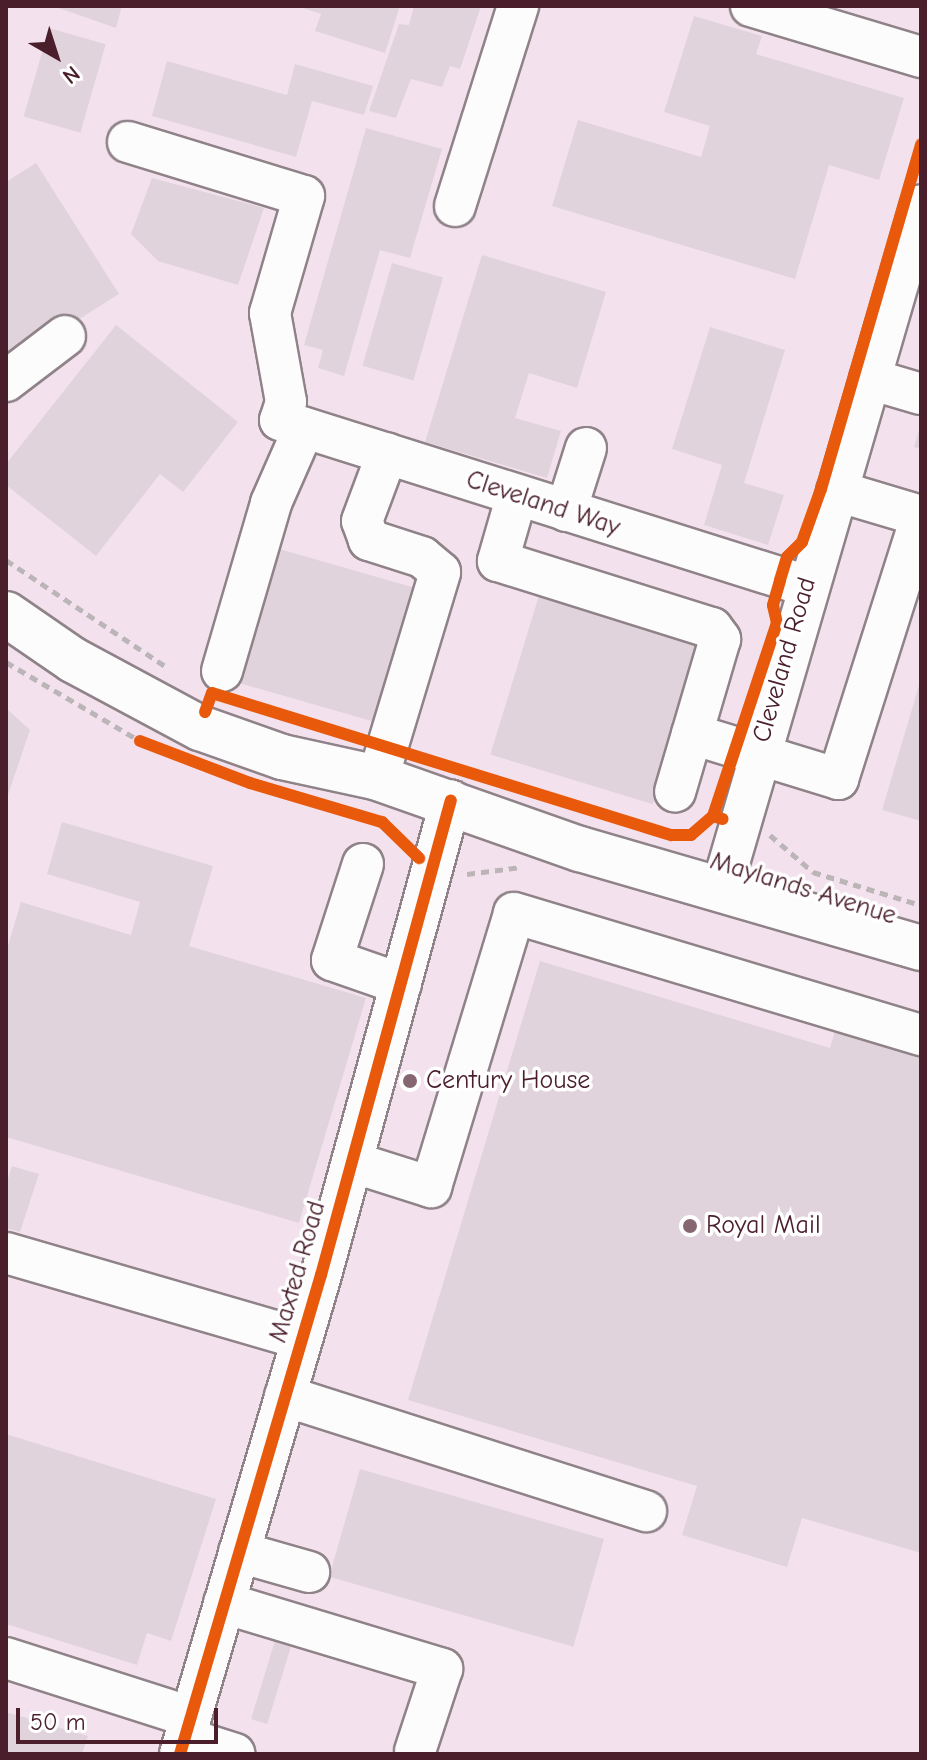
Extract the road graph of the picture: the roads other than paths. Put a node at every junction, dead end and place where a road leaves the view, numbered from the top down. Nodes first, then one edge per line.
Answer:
1 (518, 6) edge
2 (751, 6) edge
3 (921, 57) edge
4 (128, 142) dead end
5 (921, 205) edge
6 (455, 206) dead end
7 (65, 336) dead end
8 (870, 379) junction
9 (6, 381) edge
10 (921, 394) edge
11 (292, 424) junction
12 (586, 448) dead end
13 (387, 454) junction
14 (830, 483) junction
15 (517, 495) junction
16 (566, 511) junction
17 (921, 517) edge
18 (807, 586) junction
19 (6, 614) edge
20 (222, 671) dead end
21 (692, 734) junction
22 (758, 753) junction
23 (378, 778) junction
24 (675, 792) dead end
25 (451, 800) junction
26 (363, 864) dead end
27 (722, 887) junction
28 (921, 948) edge
29 (401, 984) junction
30 (921, 1035) edge
31 (352, 1162) junction
32 (6, 1253) edge
33 (302, 1339) junction
34 (285, 1396) junction
35 (646, 1511) dead end
36 (239, 1552) junction
37 (309, 1572) dead end
38 (224, 1603) junction
39 (6, 1658) edge
40 (185, 1736) edge
41 (415, 1751) dead end
42 (235, 1754) edge

1 - 6 street
2 - 3 street
4 - 11 street
5 - 8 street, Cleveland Road
7 - 9 street
8 - 10 street
8 - 14 street, Cleveland Road
11 - 13 street, Cleveland Way
11 - 20 street
12 - 16 street
13 - 15 street, Cleveland Way
13 - 23 street
14 - 17 street
14 - 18 street, Cleveland Road
15 - 16 street, Cleveland Way
15 - 21 street
16 - 18 street, Cleveland Way
17 - 22 street
18 - 22 street, Cleveland Road
19 - 23 main road, Maylands Avenue
21 - 22 street
21 - 24 street
22 - 27 street, Cleveland Road
23 - 25 main road, Maylands Avenue
25 - 27 main road, Maylands Avenue
25 - 29 street, Maxted Road
26 - 29 street
27 - 28 main road, Maylands Avenue
29 - 31 street, Maxted Road
30 - 31 street
31 - 33 street, Maxted Road
32 - 33 street
33 - 34 street, Maxted Road
34 - 35 street
34 - 36 street, Maxted Road
36 - 37 street
36 - 38 street, Maxted Road
38 - 40 street, Maxted Road
38 - 41 street
39 - 40 street
40 - 42 street

